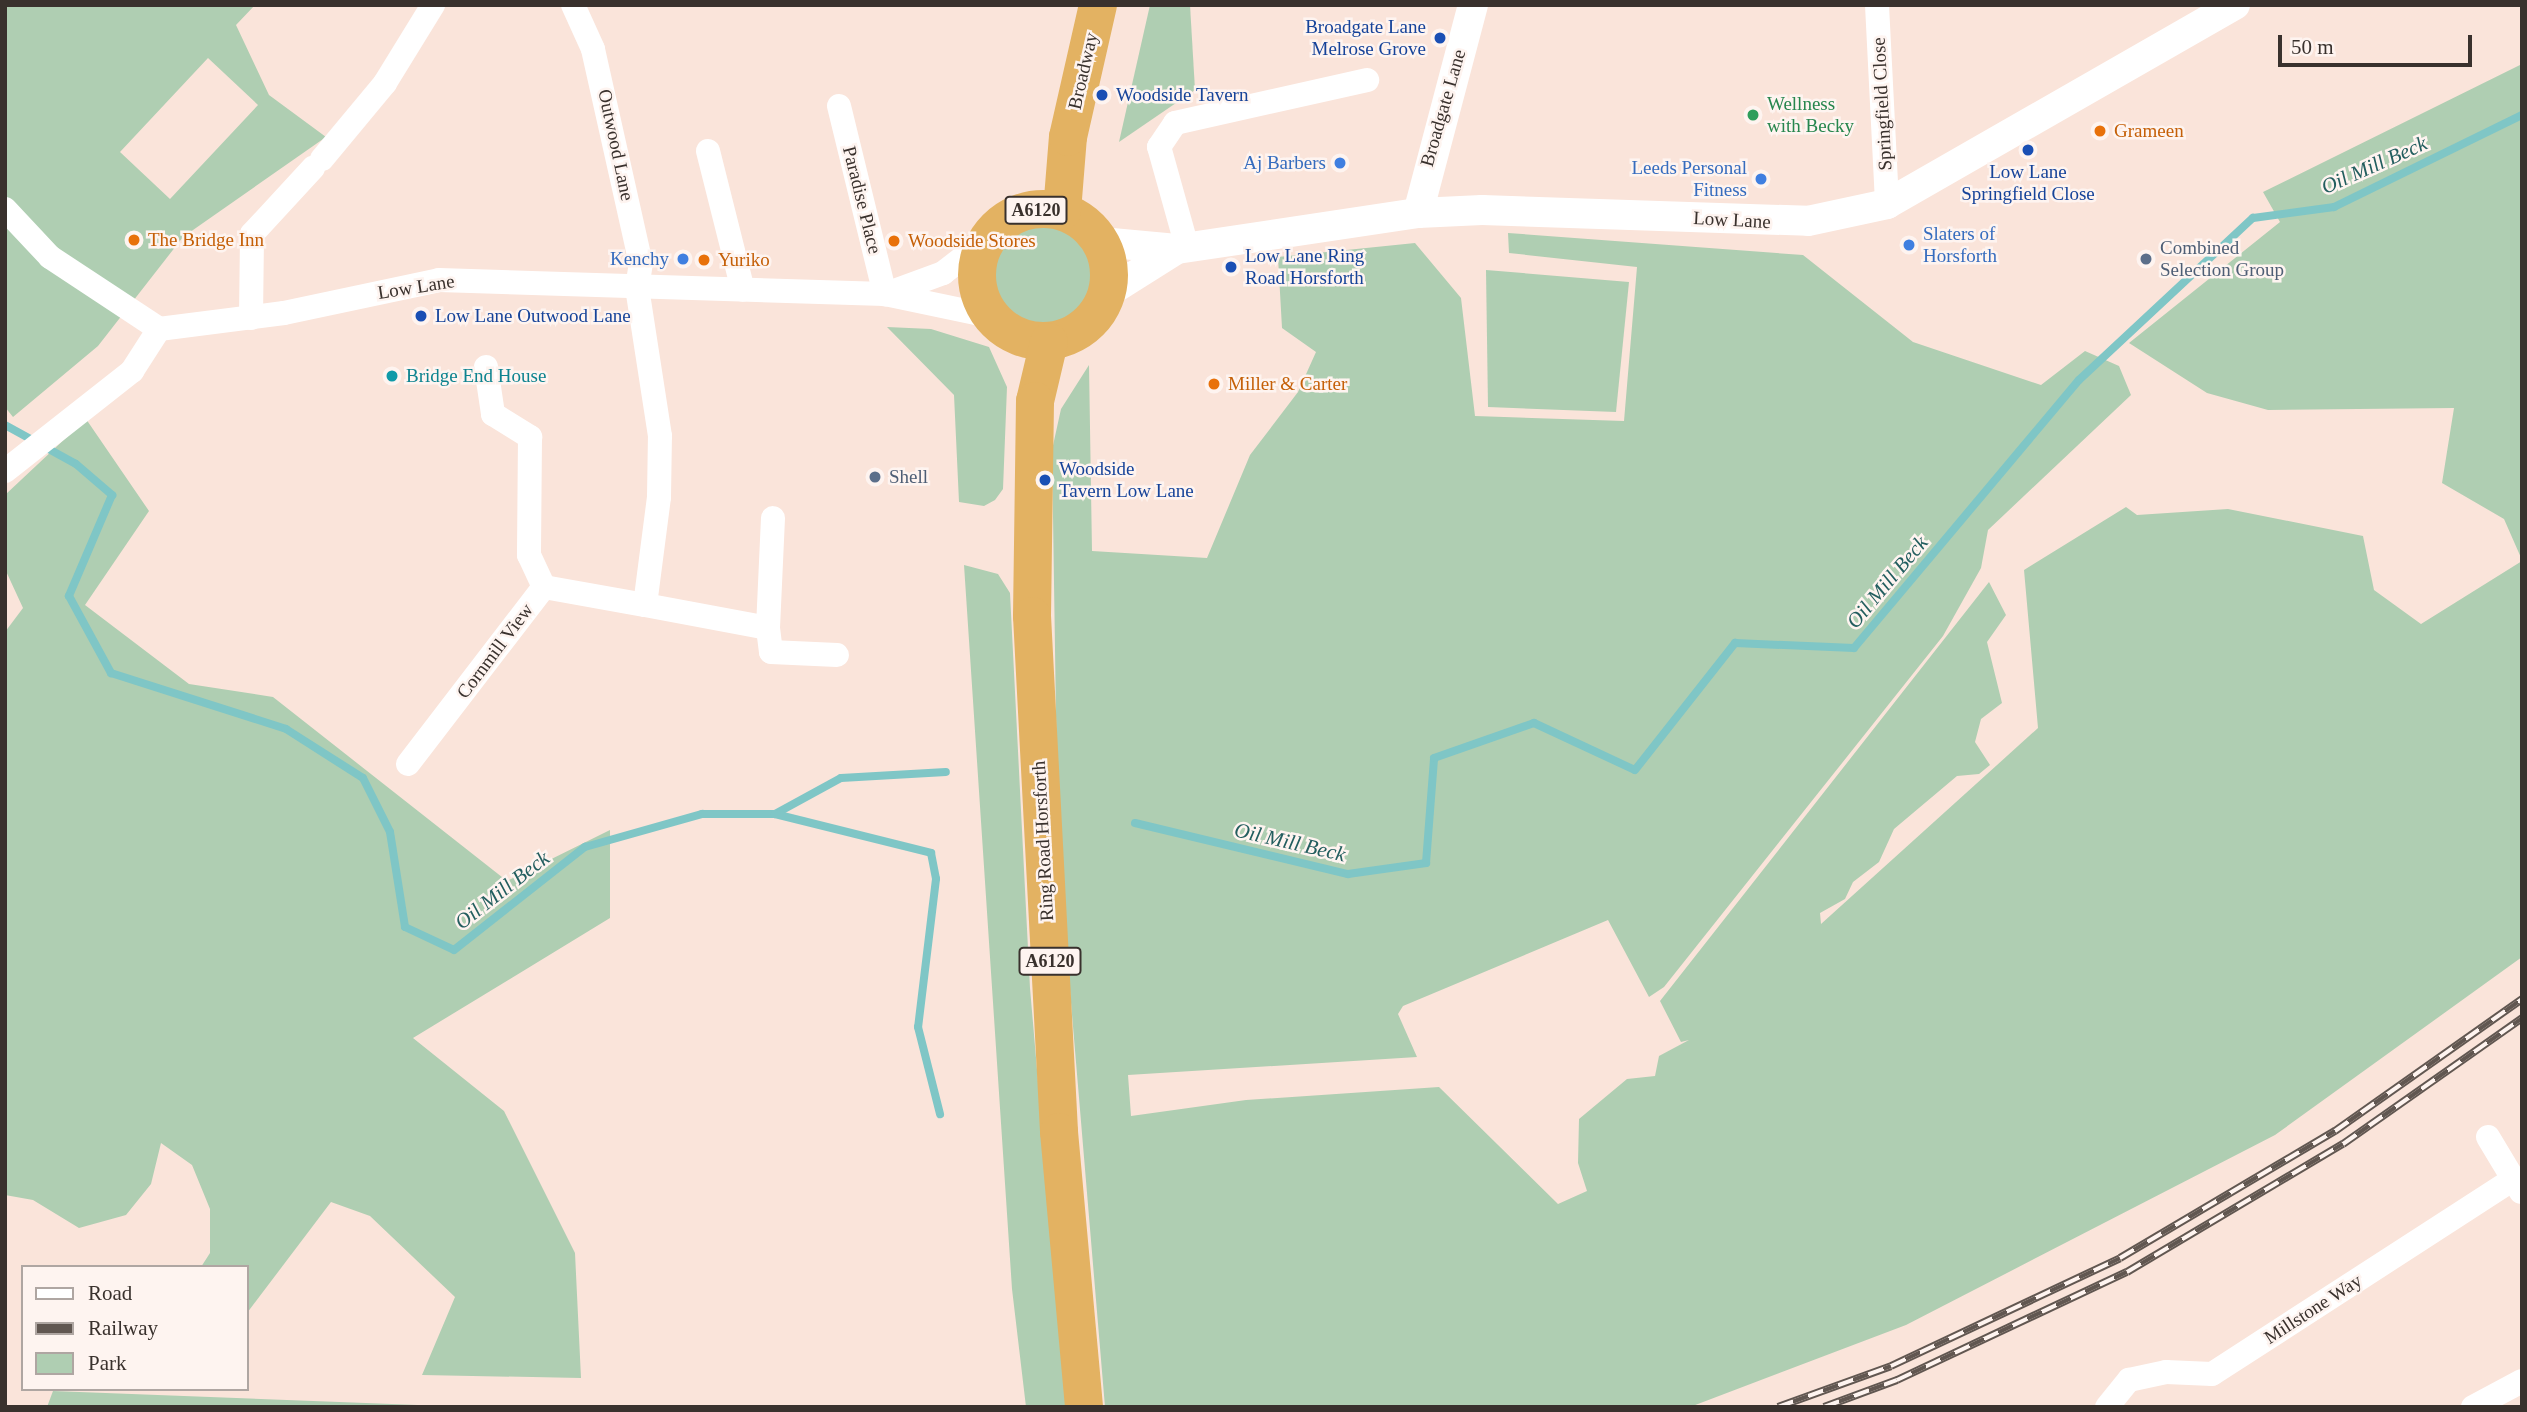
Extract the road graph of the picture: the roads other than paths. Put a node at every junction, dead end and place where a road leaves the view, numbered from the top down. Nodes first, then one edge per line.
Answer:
1 (573, 5) edge
2 (1098, 5) edge
3 (1473, 5) edge
4 (1877, 5) edge
5 (2235, 5) edge
6 (426, 8) edge
7 (1367, 80) dead end
8 (839, 106) dead end
9 (1068, 136) junction
10 (708, 151) dead end
11 (1887, 204) junction
12 (5, 209) edge
13 (1062, 211) junction
14 (1418, 213) junction
15 (997, 229) junction
16 (1101, 242) junction
17 (1182, 248) junction
18 (637, 288) junction
19 (743, 290) junction
20 (1107, 293) junction
21 (885, 294) junction
22 (251, 318) junction
23 (998, 323) junction
24 (159, 329) junction
25 (1049, 342) junction
26 (486, 366) dead end
27 (1035, 401) junction
28 (6, 470) edge
29 (772, 517) dead end
30 (544, 587) junction
31 (645, 605) junction
32 (768, 628) junction
33 (837, 655) dead end
34 (408, 764) dead end
35 (2488, 1138) dead end
36 (2517, 1186) edge
37 (2522, 1381) edge
38 (1084, 1407) edge
39 (2107, 1407) edge
40 (2473, 1407) edge

1 - 18 street, Outwood Lane
2 - 9 highway, Broadway / A6120
3 - 14 street, Broadgate Lane
4 - 11 street, Springfield Close
5 - 11 street, Low Lane
6 - 22 street
7 - 17 street
8 - 21 street, Paradise Place
9 - 13 highway, A6120
9 - 15 highway, A6120
10 - 19 street
11 - 14 street, Low Lane
12 - 24 street
13 - 15 highway, A6120
13 - 16 highway, A6120
14 - 17 street, Low Lane
15 - 21 street, Low Lane
15 - 23 highway, A6120
16 - 17 street, Low Lane
16 - 20 highway
17 - 20 street, Low Lane
18 - 19 street, Low Lane
18 - 22 street, Low Lane
18 - 31 street
19 - 21 street, Low Lane
20 - 25 highway
21 - 23 street, Low Lane
22 - 24 street, Low Lane
23 - 25 highway
23 - 27 highway, A6120
24 - 28 street
25 - 27 highway, A6120
26 - 30 street
27 - 38 highway, Ring Road Horsforth / A6120
29 - 32 street
30 - 31 street, Cornmill View
30 - 34 street, Cornmill View
31 - 32 street, Cornmill View
32 - 33 street
35 - 36 street
36 - 39 street, Millstone Way
37 - 40 street

